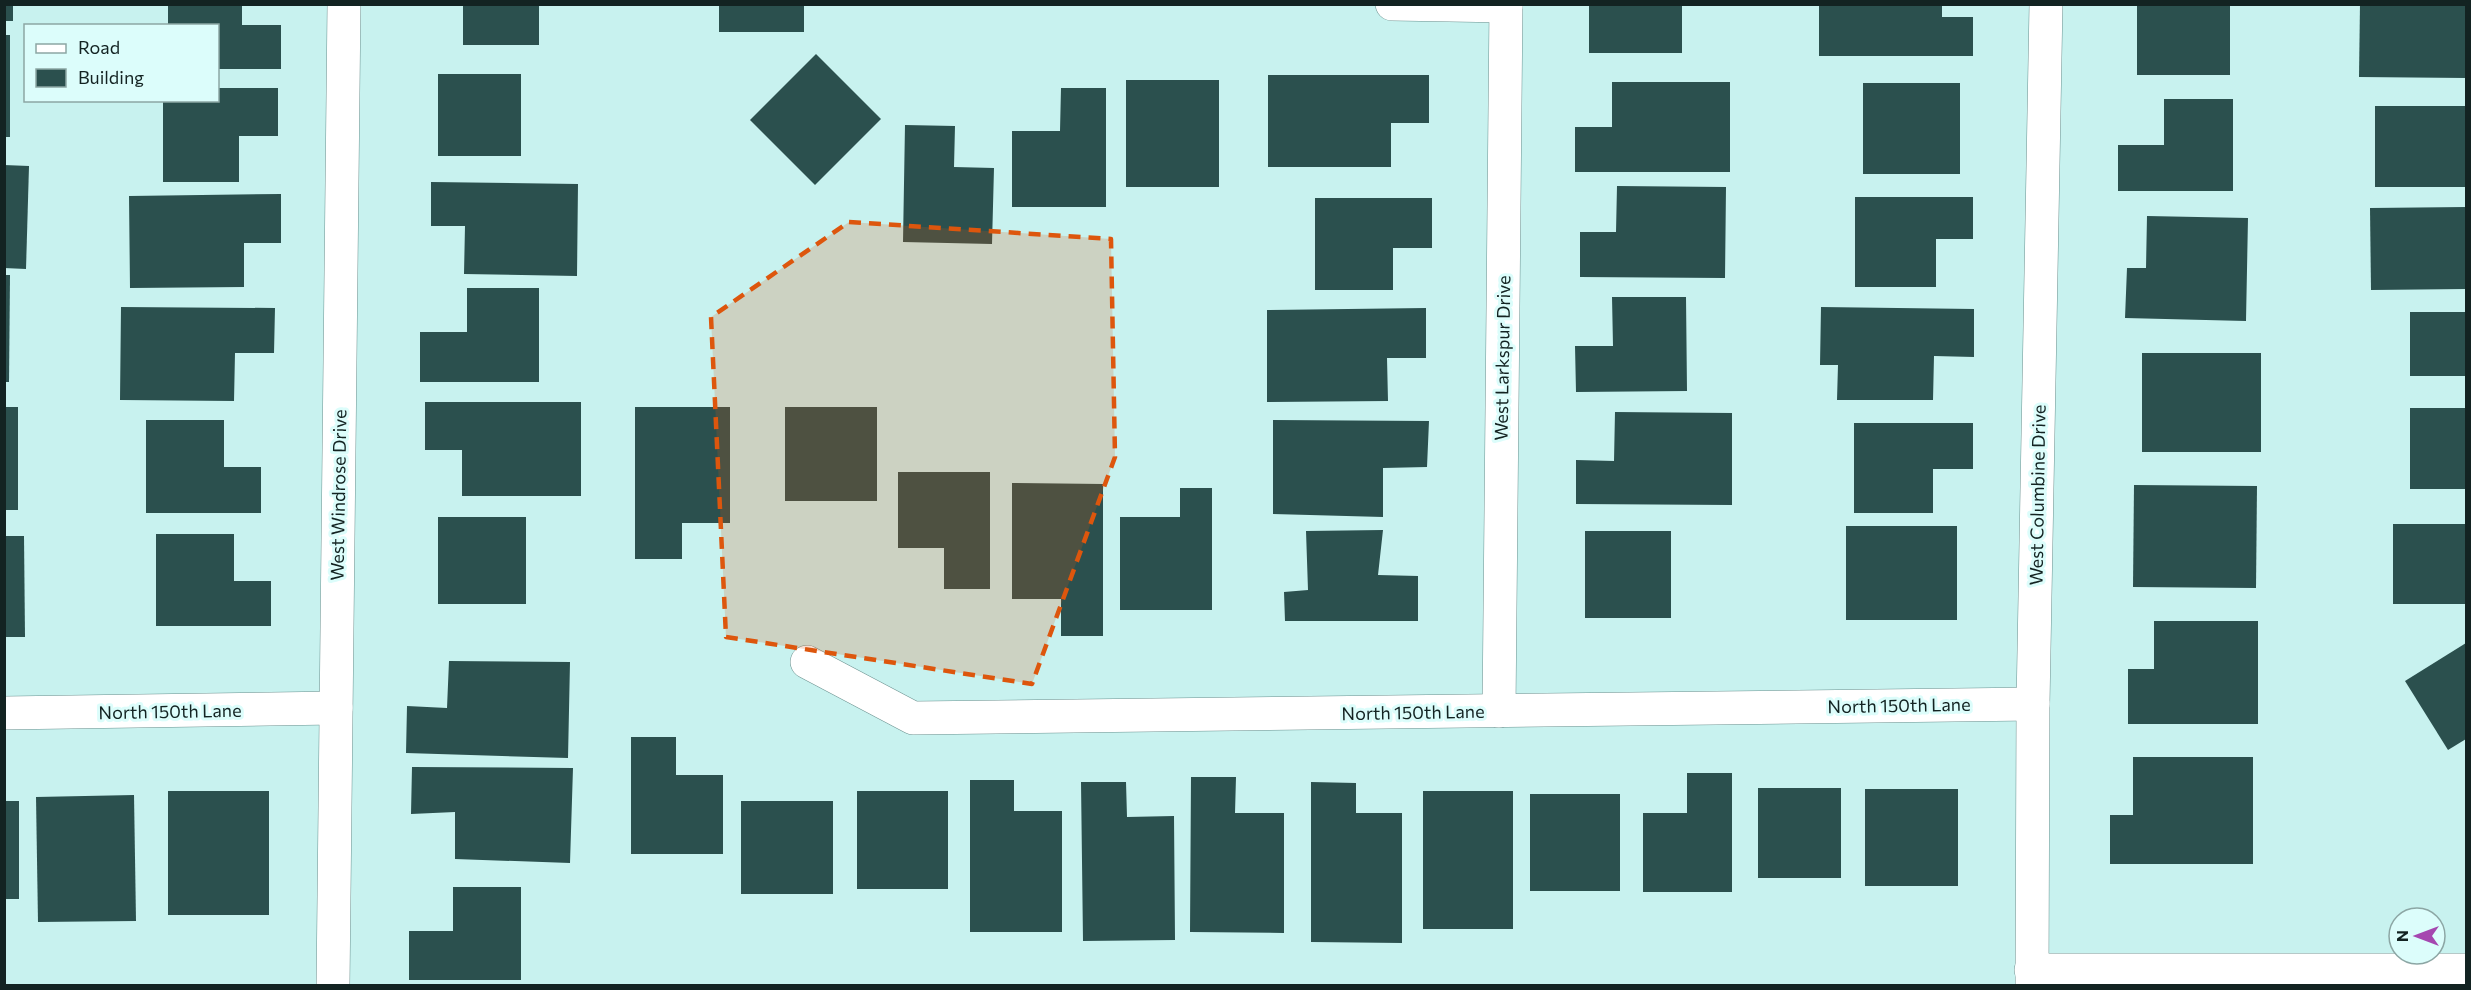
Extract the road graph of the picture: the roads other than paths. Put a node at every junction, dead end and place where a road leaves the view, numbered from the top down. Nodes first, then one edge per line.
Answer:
1 (344, 4) edge
2 (1392, 4) edge
3 (2046, 4) edge
4 (1506, 5) edge
5 (807, 662) dead end
6 (2033, 704) junction
7 (336, 708) junction
8 (1499, 711) junction
9 (4, 713) edge
10 (2466, 970) edge
11 (2032, 978) edge
12 (333, 986) edge

1 - 7 street, West Windrose Drive
2 - 4 street
3 - 6 street, West Columbine Drive
4 - 8 street, West Larkspur Drive
5 - 8 street, North 150th Lane
6 - 8 street, North 150th Lane
6 - 11 street, West Columbine Drive
7 - 9 street, North 150th Lane
7 - 12 street, West Windrose Drive
10 - 11 street

